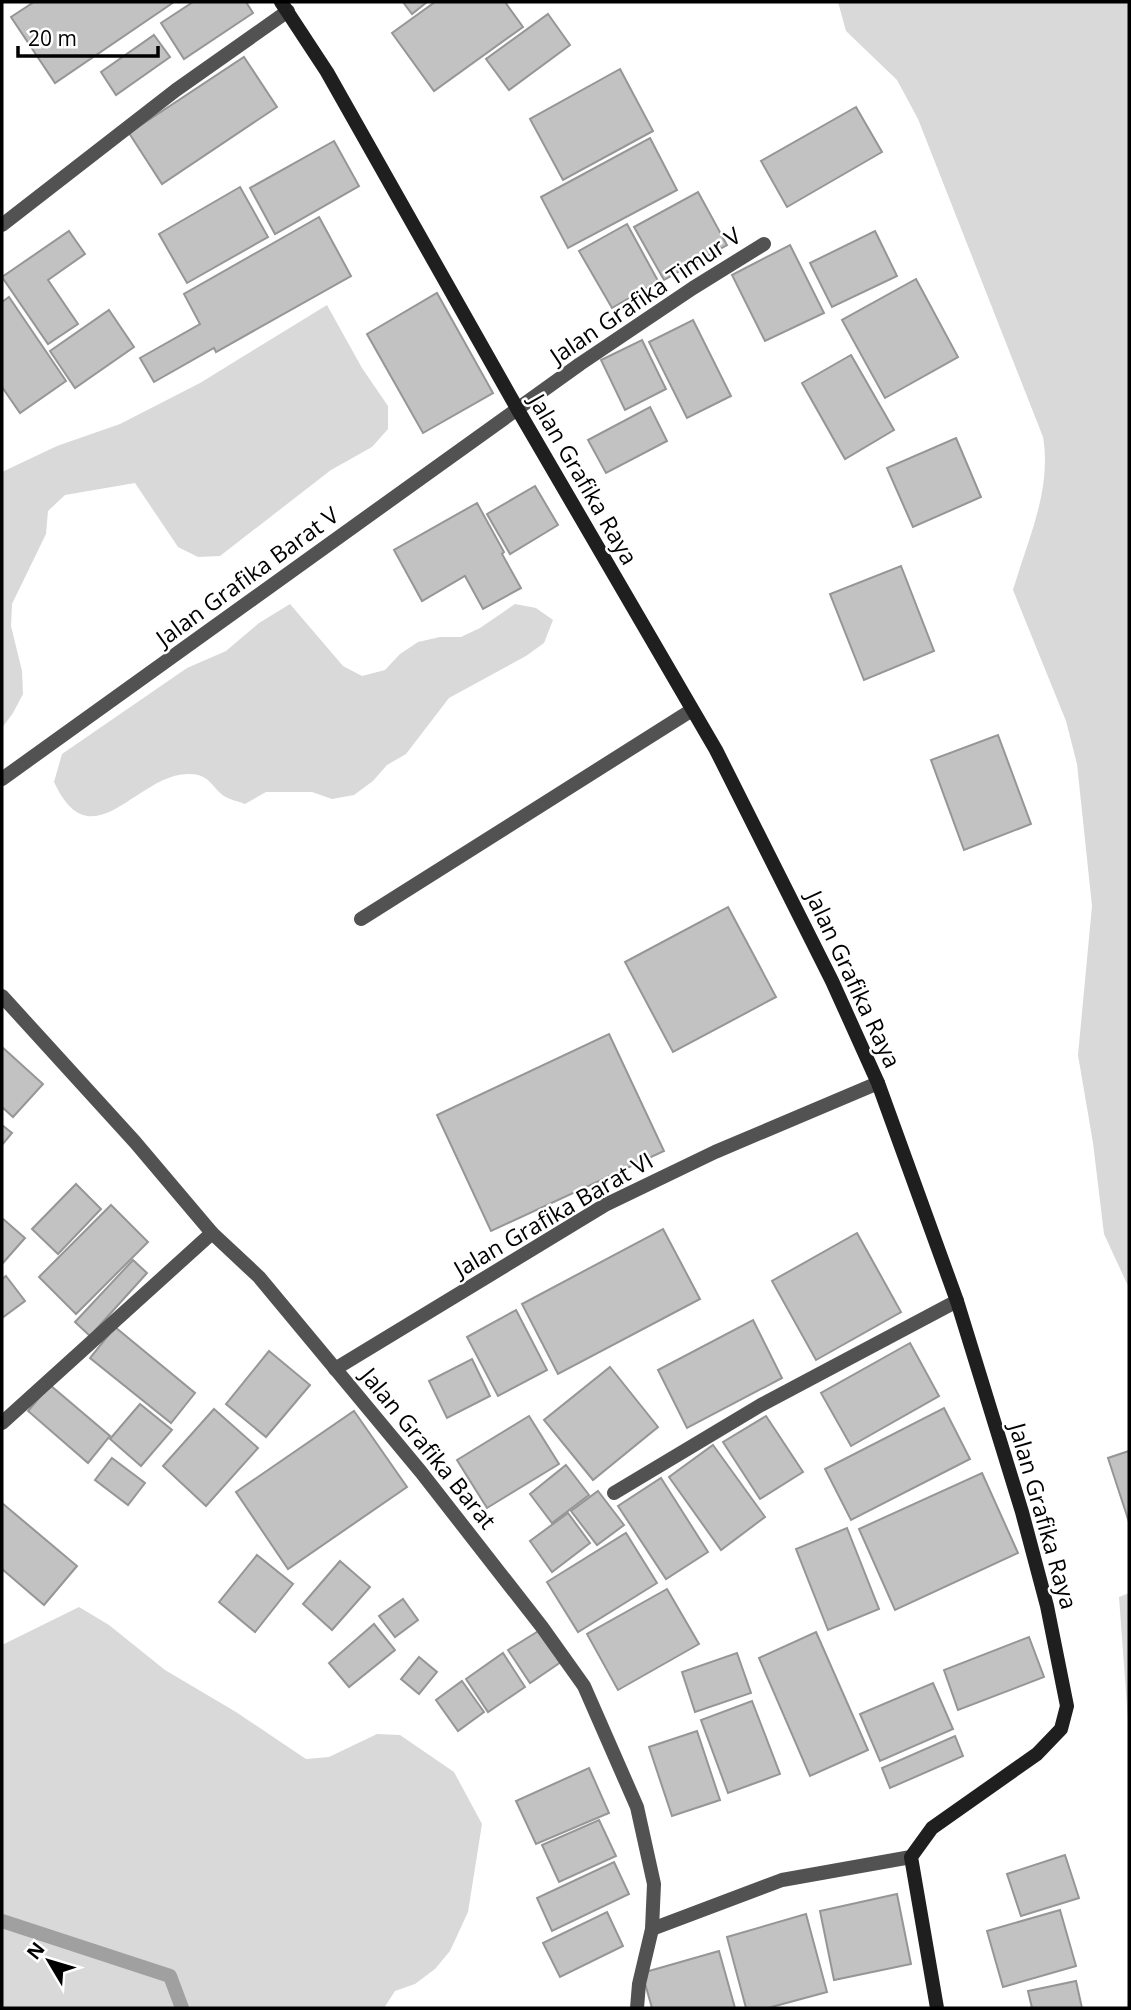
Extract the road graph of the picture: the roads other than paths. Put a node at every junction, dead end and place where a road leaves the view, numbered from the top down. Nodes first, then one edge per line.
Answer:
1 (284, 6) edge
2 (2, 225) edge
3 (764, 244) dead end
4 (518, 410) junction
5 (692, 710) junction
6 (2, 779) edge
7 (361, 919) dead end
8 (2, 996) edge
9 (878, 1083) junction
10 (212, 1233) junction
11 (957, 1301) junction
12 (335, 1369) junction
13 (2, 1423) edge
14 (614, 1493) dead end
15 (911, 1857) junction
16 (652, 1929) junction
17 (637, 2008) edge
18 (937, 2008) edge

1 - 2 street
1 - 4 main road, Jalan Grafika Raya
3 - 4 street, Jalan Grafika Timur V
4 - 5 main road, Jalan Grafika Raya
4 - 6 street, Jalan Grafika Barat V
5 - 7 street
5 - 9 main road, Jalan Grafika Raya
8 - 10 street, Jalan Grafika Barat
9 - 11 main road, Jalan Grafika Raya
9 - 12 street, Jalan Grafika Barat VI
10 - 12 street, Jalan Grafika Barat
10 - 13 street
11 - 14 street
11 - 15 main road, Jalan Grafika Raya
12 - 16 street, Jalan Grafika Barat
15 - 16 street
15 - 18 main road
16 - 17 street, Jalan Grafika Barat

